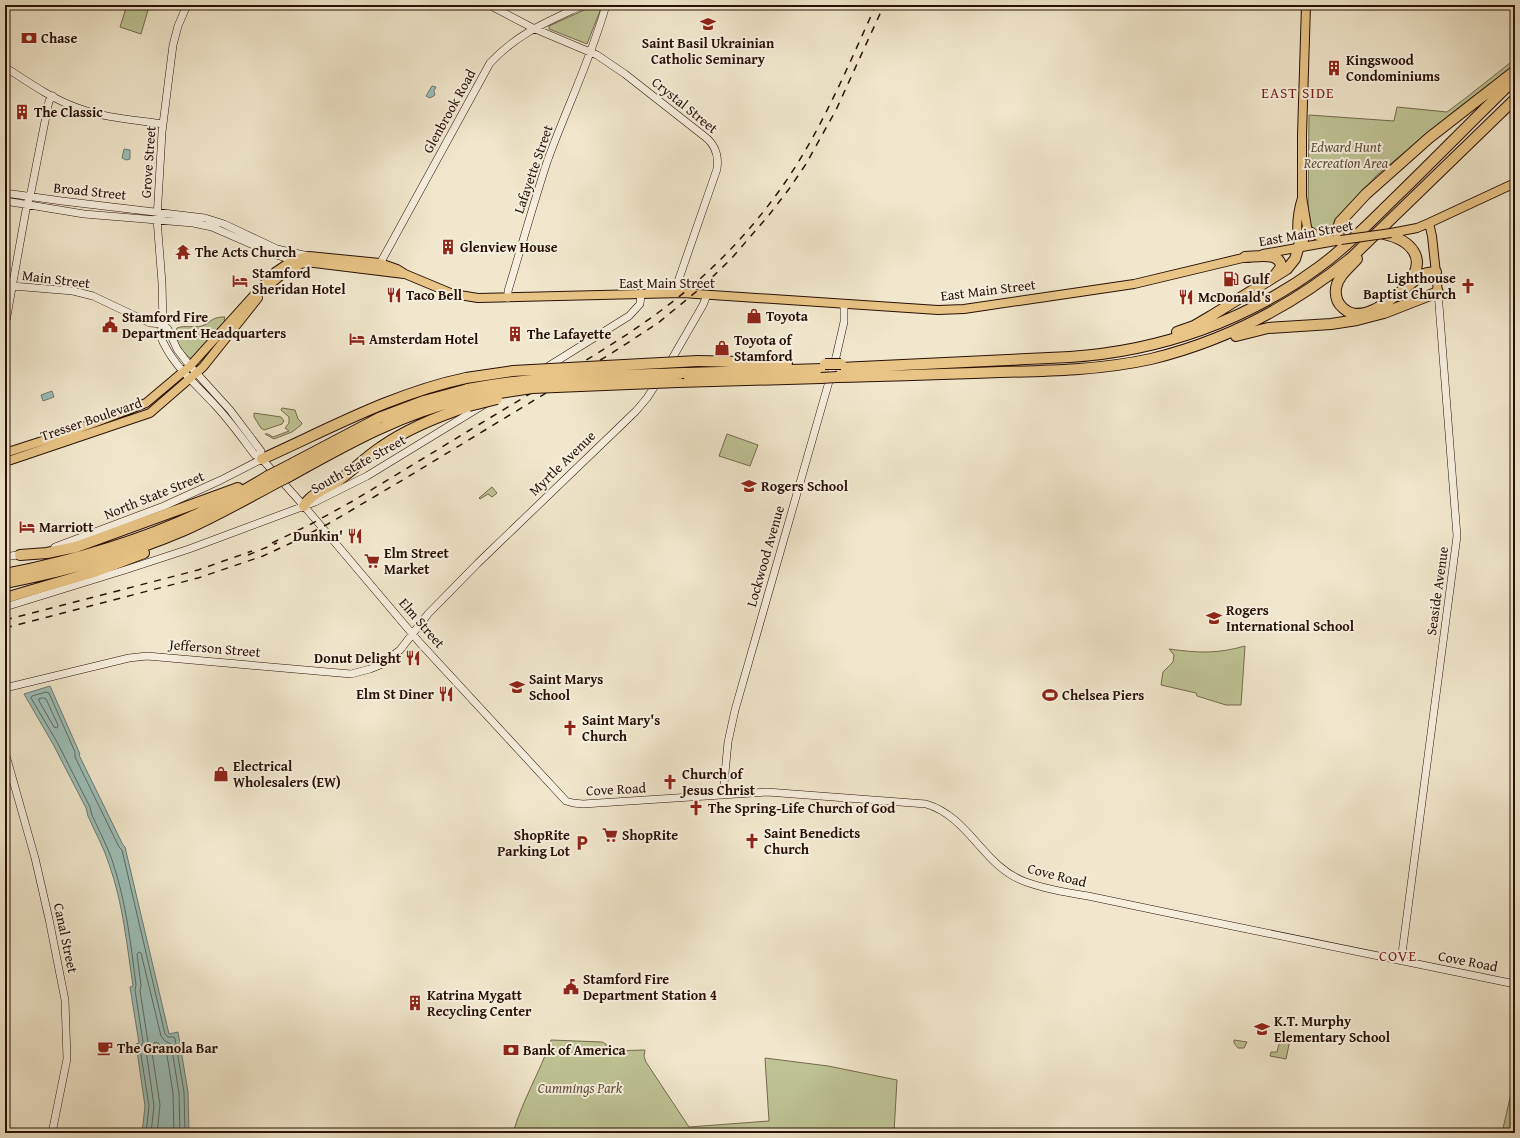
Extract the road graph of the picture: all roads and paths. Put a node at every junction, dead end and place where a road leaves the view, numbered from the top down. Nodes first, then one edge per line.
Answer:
1 (187, 5) edge
2 (489, 5) edge
3 (583, 5) edge
4 (606, 5) edge
5 (1306, 5) edge
6 (533, 28) junction
7 (590, 51) junction
8 (5, 67) edge
9 (1513, 77) edge
10 (53, 96) junction
11 (1515, 99) edge
12 (163, 124) junction
13 (1515, 184) edge
14 (1427, 185) junction
15 (5, 193) edge
16 (30, 197) junction
17 (5, 201) edge
18 (27, 204) junction
19 (1302, 210) junction
20 (157, 215) junction
21 (1429, 223) junction
22 (1306, 229) junction
23 (1387, 233) junction
24 (1339, 240) junction
25 (1299, 246) junction
26 (1245, 257) junction
27 (308, 259) junction
28 (293, 260) junction
29 (380, 267) junction
30 (1436, 272) junction
31 (12, 286) junction
32 (1254, 290) junction
33 (1438, 292) junction
34 (674, 293) junction
35 (641, 294) junction
36 (707, 295) junction
37 (1394, 297) junction
38 (508, 298) junction
39 (844, 304) junction
40 (163, 324) junction
41 (5, 327) edge
42 (1197, 345) junction
43 (1118, 352) junction
44 (190, 366) junction
45 (824, 370) junction
46 (839, 370) junction
47 (740, 371) junction
48 (755, 371) junction
49 (183, 372) junction
50 (197, 373) junction
51 (190, 379) junction
52 (468, 398) junction
53 (5, 453) edge
54 (261, 457) junction
55 (5, 462) edge
56 (271, 480) junction
57 (304, 506) junction
58 (200, 523) junction
59 (20, 555) junction
60 (5, 557) edge
61 (5, 574) edge
62 (5, 583) edge
63 (5, 598) edge
64 (5, 606) edge
65 (412, 634) junction
66 (5, 688) edge
67 (5, 752) edge
68 (723, 794) junction
69 (566, 801) joint
70 (1401, 961) junction
71 (1515, 984) edge
72 (52, 1133) edge

1 - 12 main road, Grove Street
2 - 6 main road, Crystal Street
3 - 6 main road, Glenbrook Road
4 - 7 main road, Lafayette Street
5 - 19 main road
6 - 7 main road, Crystal Street
6 - 29 main road, Glenbrook Road
7 - 34 main road, Crystal Street
7 - 38 main road, Lafayette Street
8 - 10 main road
9 - 24 highway
9 - 43 highway
10 - 12 main road
10 - 16 main road
11 - 14 highway
12 - 20 main road, Grove Street
13 - 21 main road, East Main Street
14 - 37 highway
14 - 42 highway
15 - 16 main road, Broad Street
16 - 18 main road
16 - 20 main road, Broad Street
17 - 18 main road, Broad Street
18 - 20 main road, Broad Street
18 - 31 main road
19 - 22 main road
19 - 25 main road
20 - 27 main road, Broad Street
20 - 28 main road, Broad Street
20 - 40 main road, Grove Street
21 - 23 main road, East Main Street
21 - 30 main road, Seaside Avenue
22 - 24 main road
22 - 25 main road
23 - 24 main road, East Main Street, bridge
23 - 37 highway
24 - 25 main road, East Main Street
25 - 26 main road, East Main Street
25 - 32 highway
26 - 32 highway
26 - 39 main road, East Main Street
27 - 28 main road, East Main Street
27 - 29 main road, East Main Street
27 - 50 main road
28 - 44 main road, East Main Street
29 - 38 main road, East Main Street
30 - 33 main road, Seaside Avenue
30 - 37 highway
31 - 40 main road, Main Street
31 - 41 main road
32 - 43 highway
33 - 42 highway
33 - 70 main road, Seaside Avenue
34 - 35 main road, East Main Street
34 - 36 main road, East Main Street
35 - 38 main road, East Main Street
35 - 57 main road, South State Street
36 - 39 main road, East Main Street
36 - 65 main road, Myrtle Avenue
39 - 68 main road, Lockwood Avenue
40 - 44 main road
40 - 49 main road, Grove Street
42 - 46 highway
43 - 46 highway
44 - 49 main road, Tresser Boulevard
44 - 50 main road
45 - 46 highway, bridge
45 - 46 highway, bridge
45 - 48 highway
45 - 48 highway
47 - 48 highway
47 - 48 highway
47 - 52 highway, bridge
47 - 52 highway, bridge
47 - 54 highway, bridge
49 - 51 main road, Grove Street
49 - 53 main road, Tresser Boulevard
50 - 51 main road, Tresser Boulevard
50 - 54 main road
51 - 54 main road, Grove Street
51 - 55 main road, Tresser Boulevard
52 - 56 highway, bridge
52 - 57 highway
54 - 57 main road, Elm Street
54 - 59 main road, North State Street
56 - 58 highway
56 - 59 highway
56 - 61 highway
57 - 64 main road, South State Street
57 - 65 main road, Elm Street
58 - 62 highway
58 - 63 highway
59 - 60 main road, North State Street
65 - 66 main road, Jefferson Street
65 - 69 main road, Elm Street
67 - 72 main road, Canal Street
68 - 69 main road, Cove Road
68 - 70 main road, Cove Road
70 - 71 main road, Cove Road

